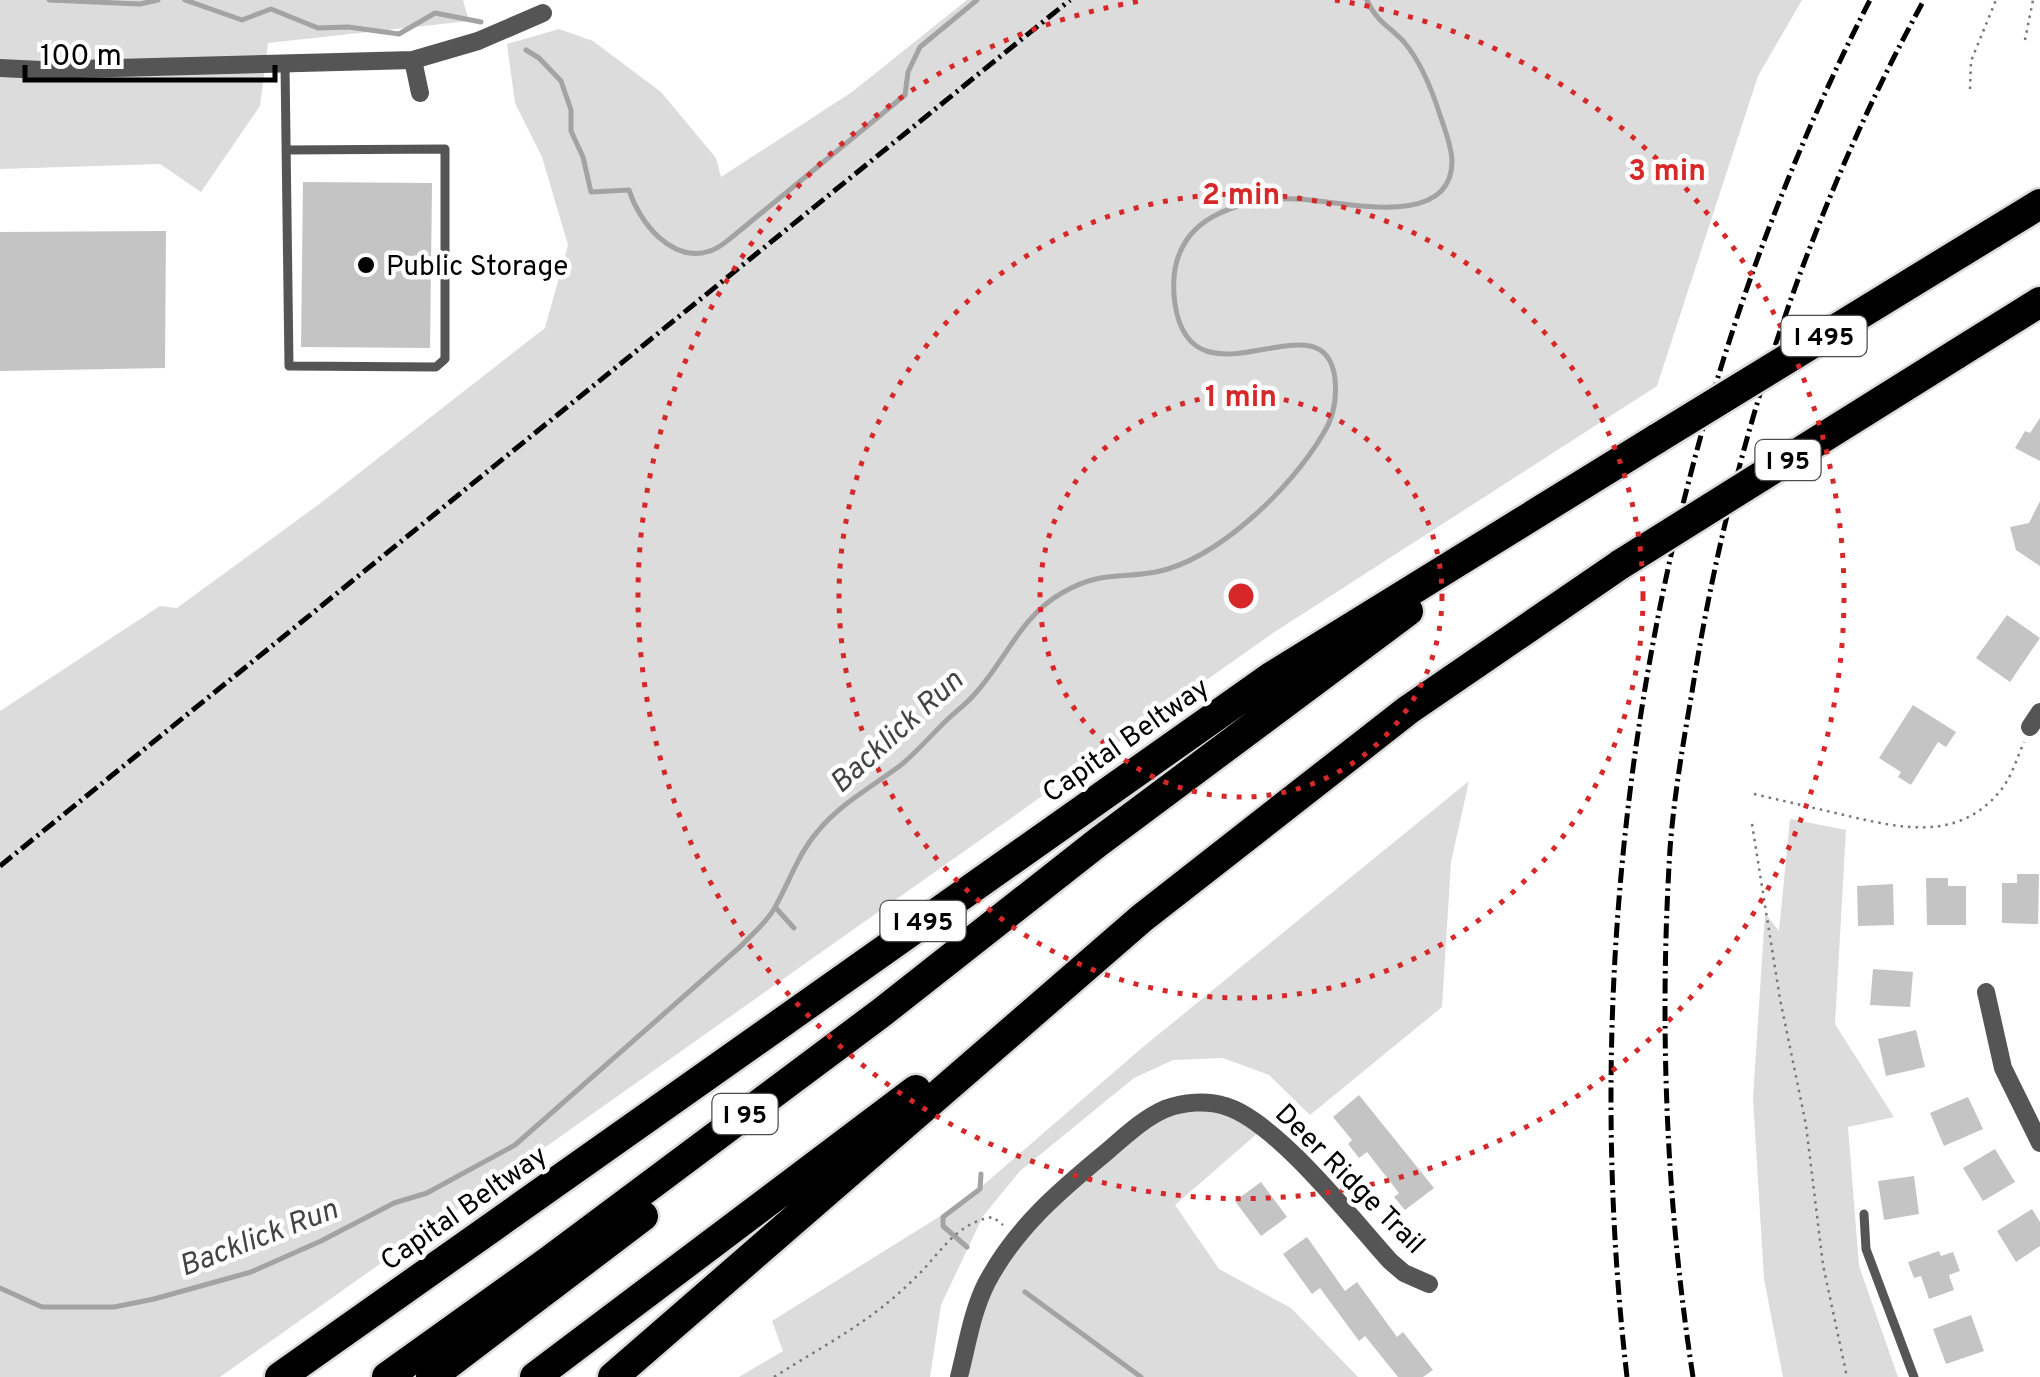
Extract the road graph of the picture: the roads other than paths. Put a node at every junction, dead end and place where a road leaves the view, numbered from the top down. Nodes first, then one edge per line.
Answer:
1 (542, 13) dead end
2 (413, 60) junction
3 (285, 65) junction
4 (0, 68) edge
5 (420, 93) dead end
6 (286, 150) junction
7 (2040, 204) edge
8 (2040, 302) edge
9 (1658, 438) joint
10 (1580, 485) junction
11 (1097, 842) junction
12 (1142, 918) junction
13 (1986, 992) dead end
14 (2040, 1144) edge
15 (1864, 1214) dead end
16 (1430, 1284) dead end
17 (280, 1377) edge
18 (387, 1377) edge
19 (431, 1377) edge
20 (534, 1377) edge
21 (613, 1377) edge
22 (960, 1377) edge
23 (1914, 1377) edge

1 - 2 street
2 - 3 street
2 - 5 street
3 - 4 street
3 - 6 lane
6 - 6 lane
7 - 9 highway, Capital Beltway / I 495, bridge
8 - 12 highway, I 95, bridge
9 - 10 highway, Capital Beltway / I 95
10 - 11 highway, I 95
10 - 17 highway, Capital Beltway / I 495
11 - 18 highway, I 95
11 - 19 highway
12 - 20 highway, I 95
12 - 21 highway
13 - 14 street
15 - 23 lane
16 - 22 street, Deer Ridge Trail

